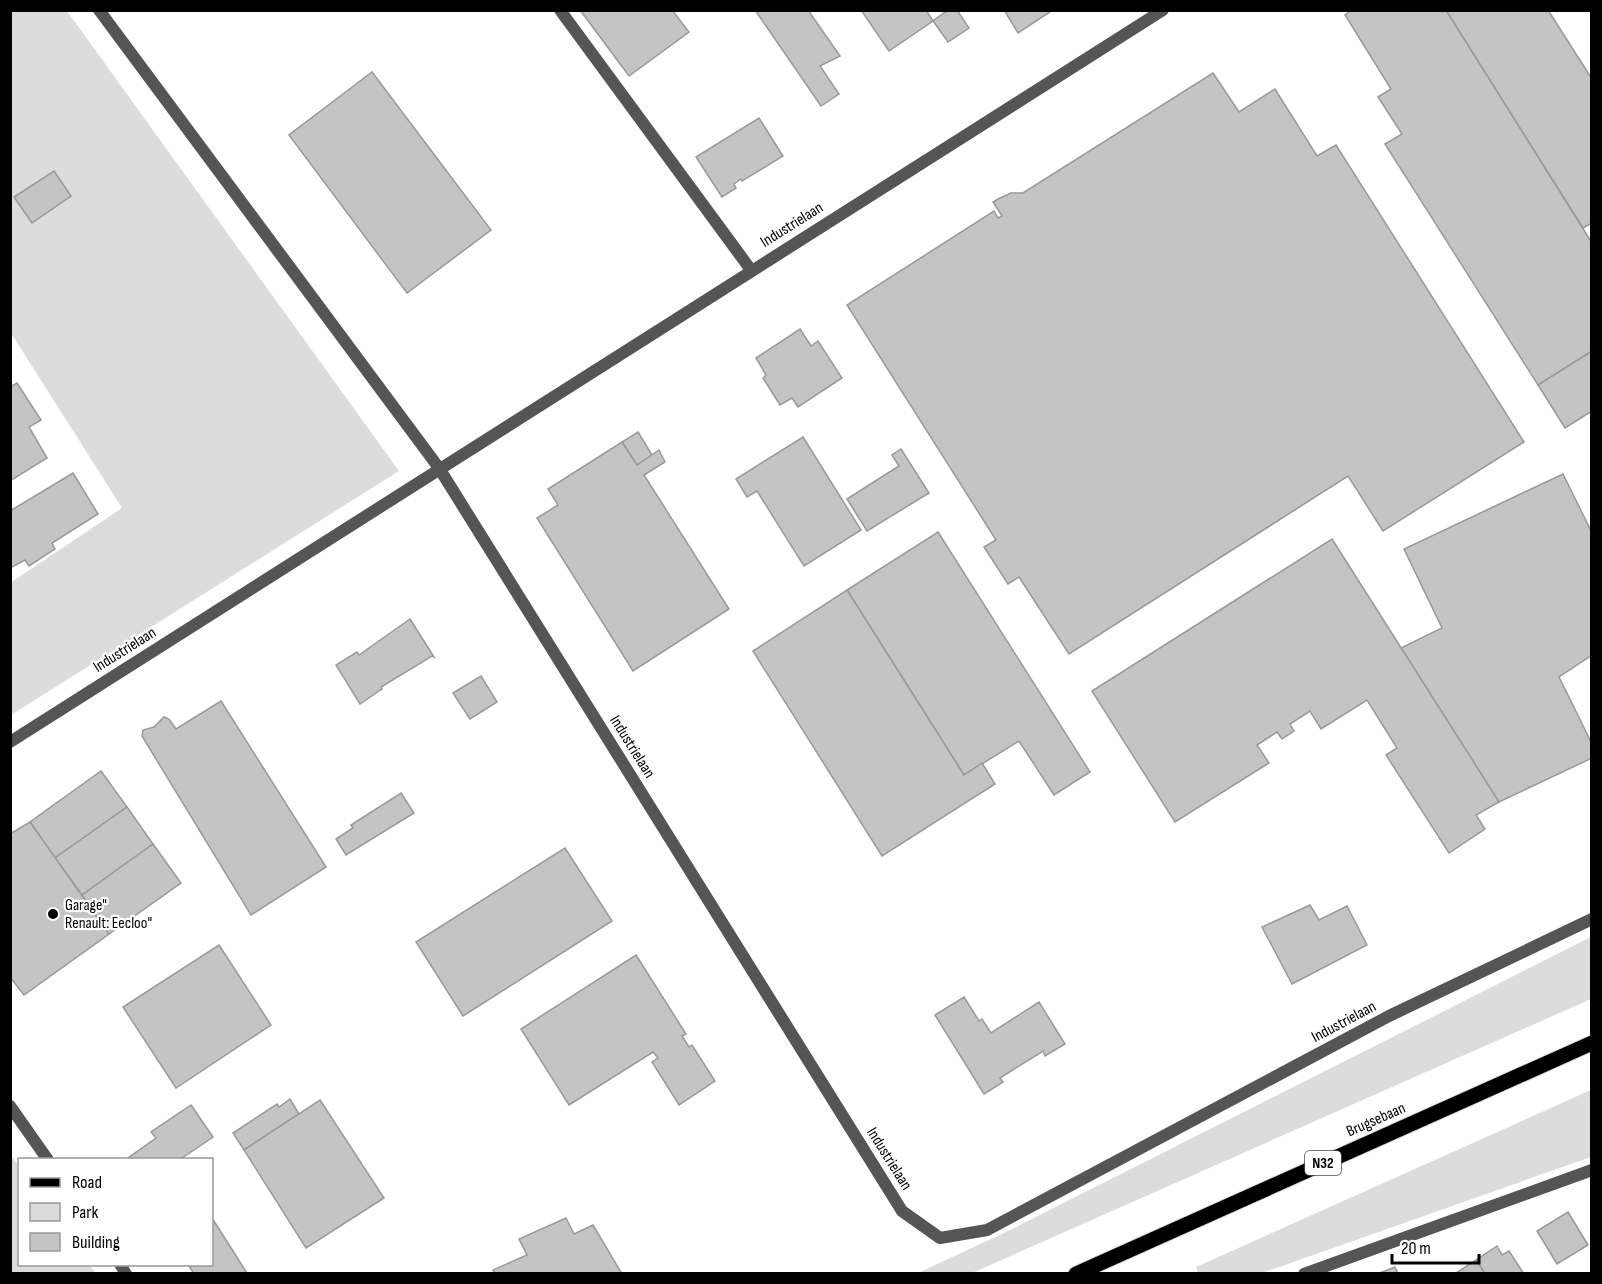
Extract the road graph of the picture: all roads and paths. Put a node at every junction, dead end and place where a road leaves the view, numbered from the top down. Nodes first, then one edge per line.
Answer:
1 (99, 10) edge
2 (560, 10) edge
3 (1163, 10) edge
4 (751, 270) junction
5 (439, 468) junction
6 (10, 742) edge
7 (1592, 919) edge
8 (1592, 1043) edge
9 (10, 1106) edge
10 (47, 1158) edge
11 (1592, 1170) edge
12 (1076, 1274) edge
13 (1304, 1274) edge

1 - 5 street
2 - 4 street
3 - 4 street, Industrielaan
4 - 5 street, Industrielaan
5 - 6 street, Industrielaan
5 - 7 street, Industrielaan
8 - 12 main road, Brugsebaan / N32
9 - 10 street
11 - 13 street

